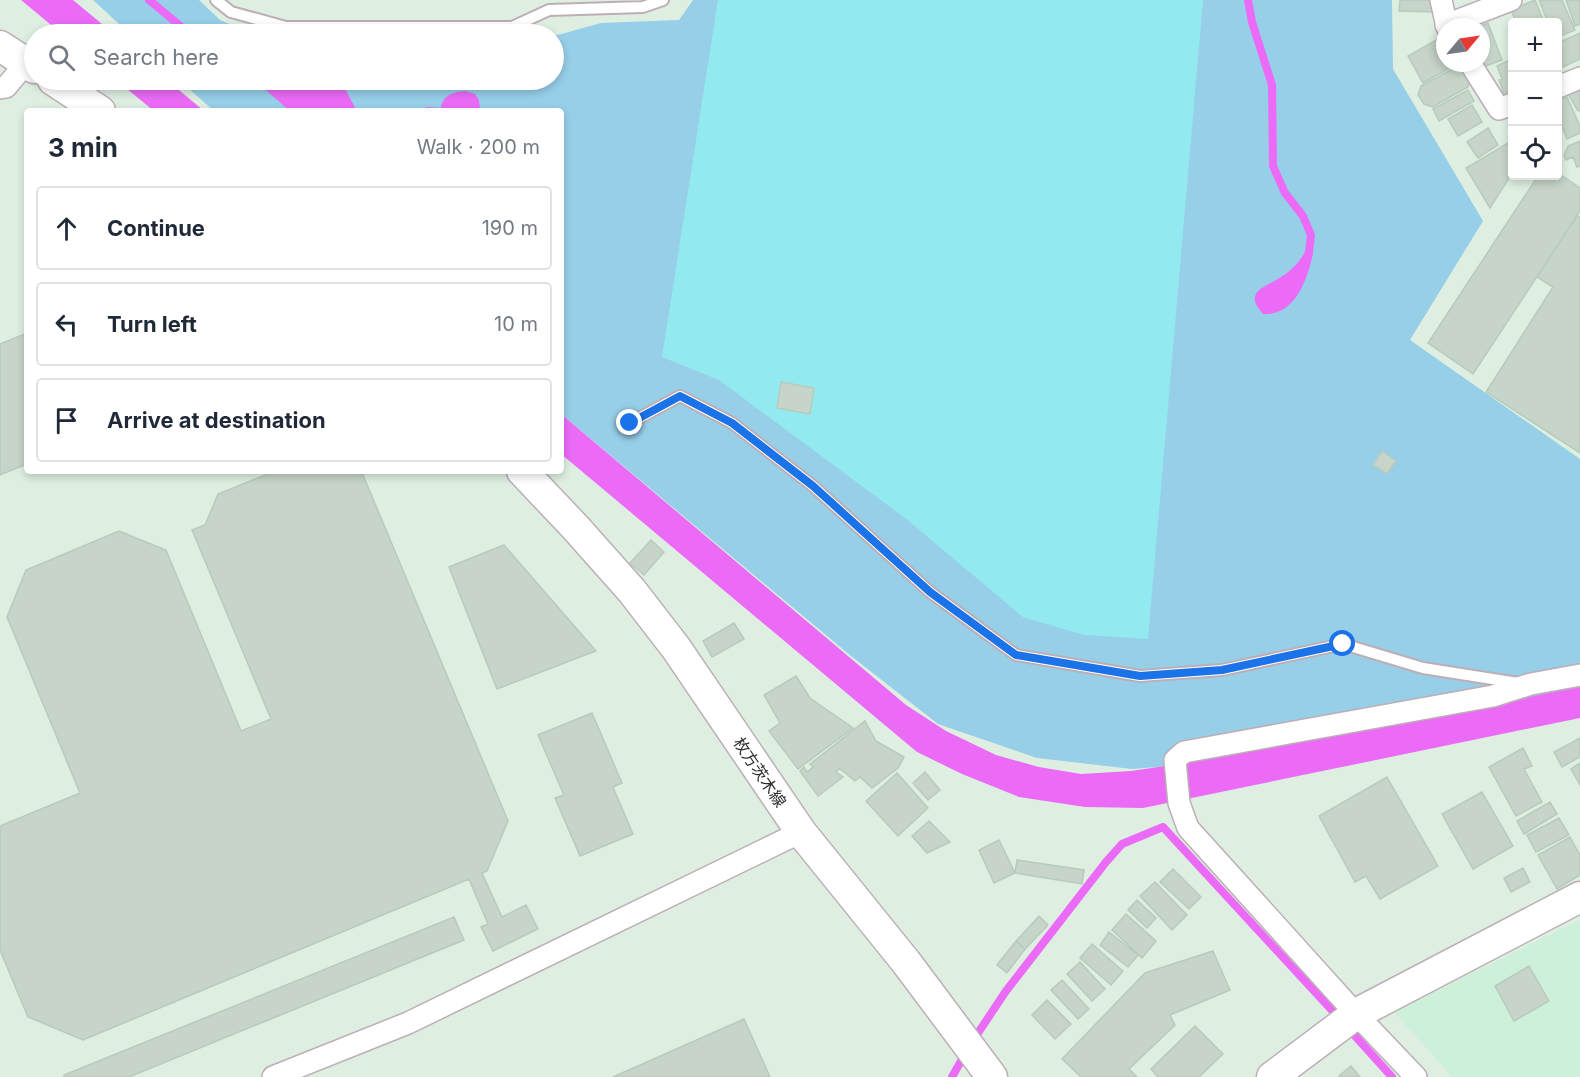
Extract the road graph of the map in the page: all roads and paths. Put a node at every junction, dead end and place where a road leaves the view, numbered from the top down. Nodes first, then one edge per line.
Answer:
1 (216, 0) edge
2 (663, 0) edge
3 (1441, 0) edge
4 (1510, 0) edge
5 (550, 5) edge
6 (1444, 18) edge
7 (1466, 18) edge
8 (274, 24) edge
9 (517, 24) edge
10 (0, 46) edge
11 (24, 61) edge
12 (24, 70) edge
13 (1476, 72) edge
14 (1580, 78) edge
15 (1562, 85) edge
16 (0, 88) edge
17 (68, 90) edge
18 (1508, 106) edge
19 (95, 108) edge
20 (630, 423) dead end
21 (525, 474) edge
22 (1580, 675) edge
23 (1531, 684) junction
24 (801, 832) junction
25 (1580, 897) edge
26 (1356, 1014) junction
27 (986, 1070) edge
28 (273, 1077) edge
29 (1272, 1077) edge
30 (1416, 1077) edge

1 - 8 lane
2 - 5 lane
3 - 6 street
4 - 7 street
5 - 9 lane
10 - 11 main road
12 - 16 street
13 - 18 street
14 - 15 street
17 - 19 main road
20 - 23 lane
21 - 24 main road, 枚方茨木線
22 - 23 street
23 - 26 street
24 - 27 main road, 枚方茨木線
24 - 28 street
25 - 26 main road
26 - 29 main road
26 - 30 street

